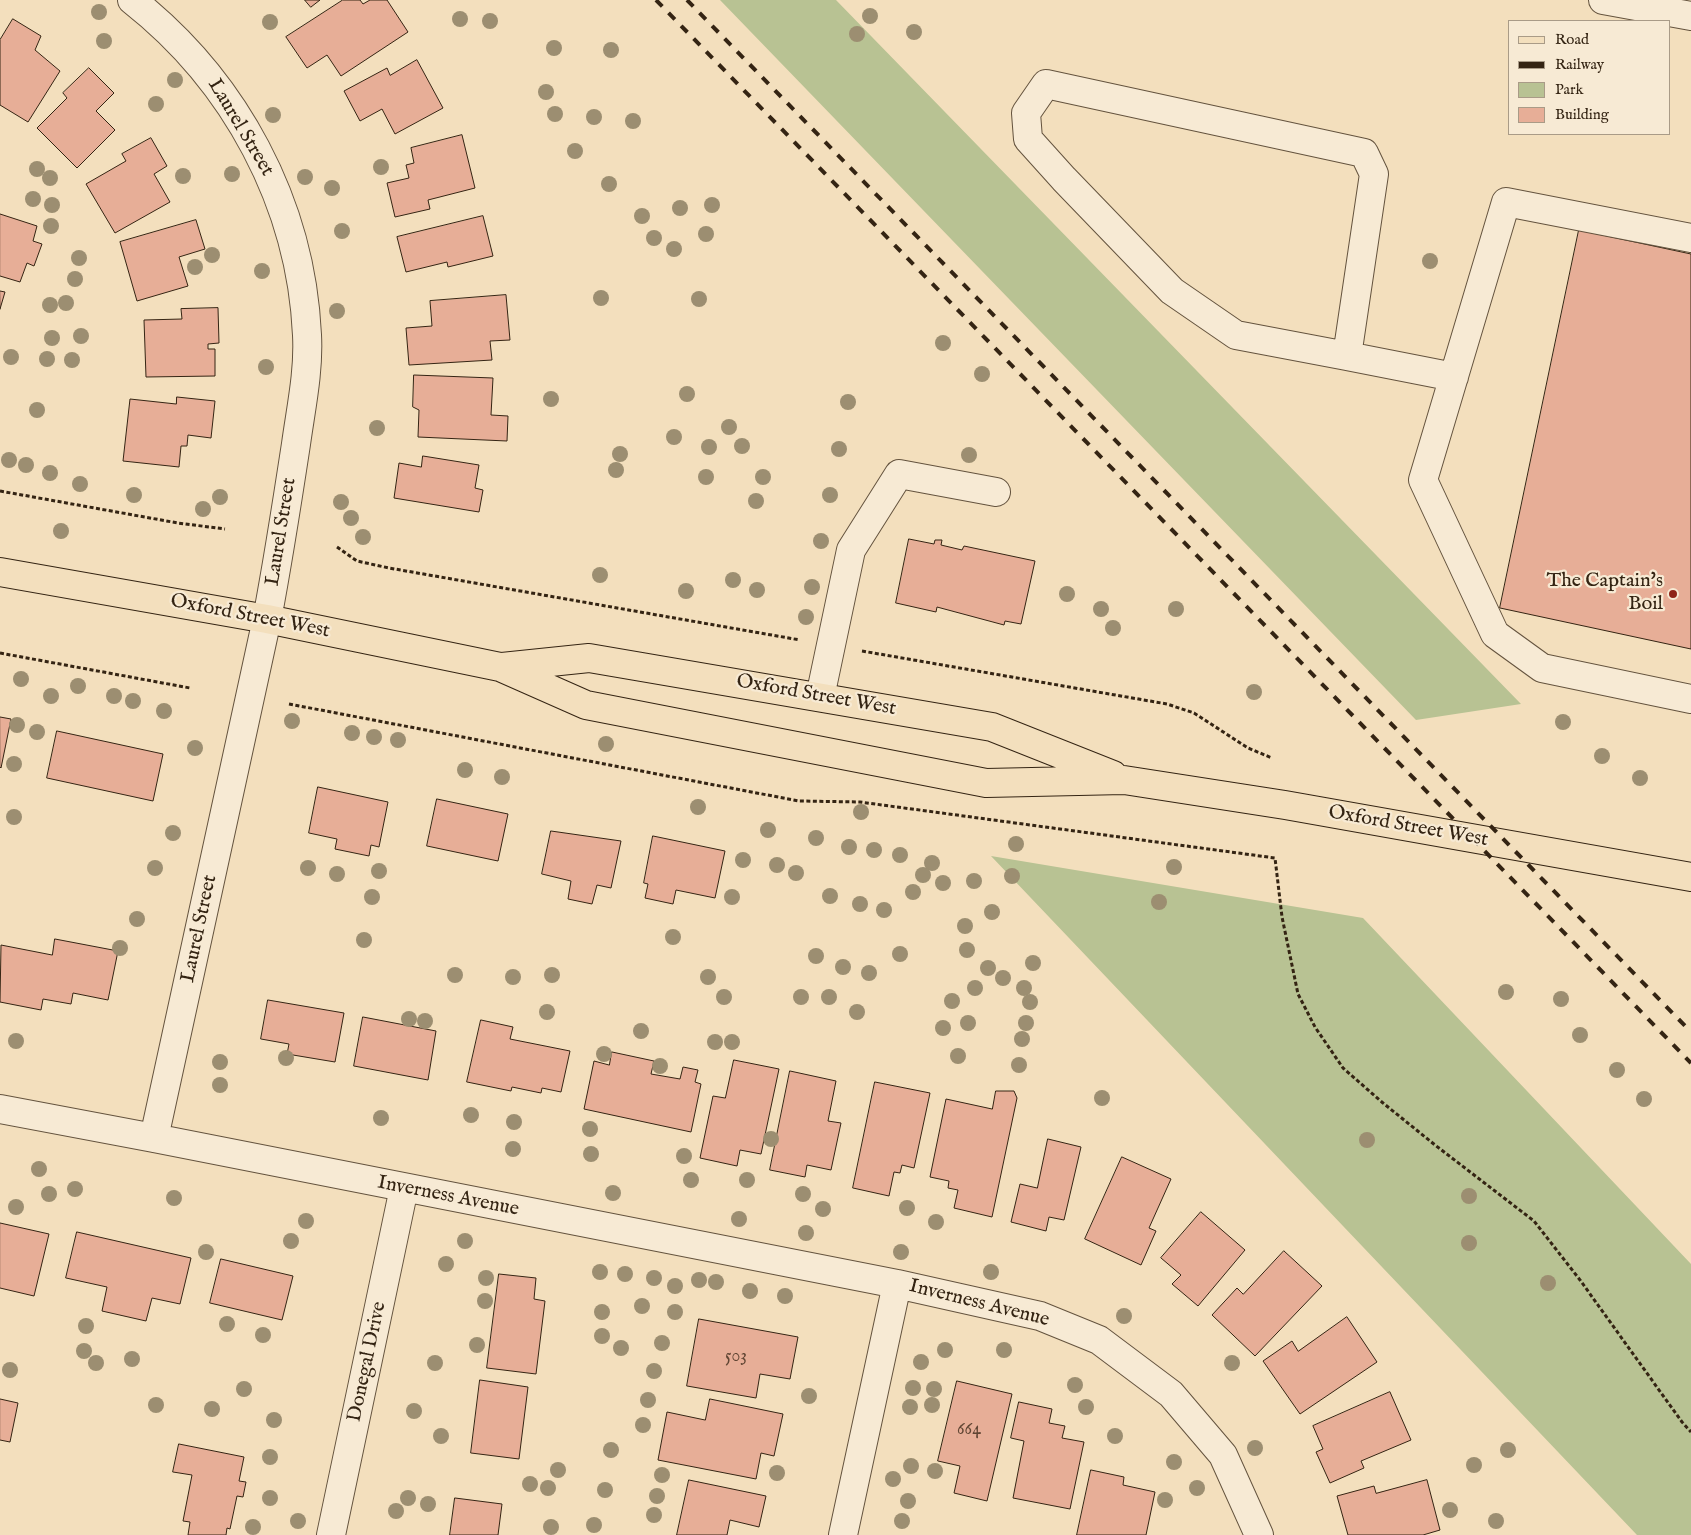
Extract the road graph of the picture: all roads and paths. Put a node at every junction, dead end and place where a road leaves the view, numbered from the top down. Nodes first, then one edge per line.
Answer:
1 (132, 0) edge
2 (1603, 0) edge
3 (1691, 16) edge
4 (1691, 238) edge
5 (1347, 356) junction
6 (1454, 377) junction
7 (0, 491) edge
8 (996, 492) dead end
9 (225, 529) dead end
10 (0, 572) edge
11 (267, 620) junction
12 (0, 653) edge
13 (500, 667) junction
14 (190, 688) dead end
15 (820, 697) junction
16 (1691, 700) edge
17 (289, 704) dead end
18 (1124, 780) junction
19 (1691, 878) edge
20 (0, 1109) edge
21 (154, 1138) junction
22 (404, 1188) junction
23 (897, 1284) junction
24 (1691, 1432) edge
25 (331, 1535) edge
26 (843, 1535) edge
27 (1259, 1535) edge

1 - 11 street, Laurel Street
2 - 3 street
4 - 6 street
5 - 5 street
5 - 6 street
6 - 16 street
7 - 9 path
8 - 15 street
10 - 11 main road, Oxford Street West
11 - 13 main road, Oxford Street West
11 - 21 street, Laurel Street
12 - 14 path
13 - 15 main road, Oxford Street West
13 - 18 main road, Oxford Street West
15 - 18 main road, Oxford Street West
17 - 24 path
18 - 19 main road, Oxford Street West
20 - 21 street, Inverness Avenue
21 - 22 street, Inverness Avenue
22 - 23 street, Inverness Avenue
22 - 25 street, Donegal Drive
23 - 26 street, Inverness Avenue
23 - 27 street, Inverness Avenue

